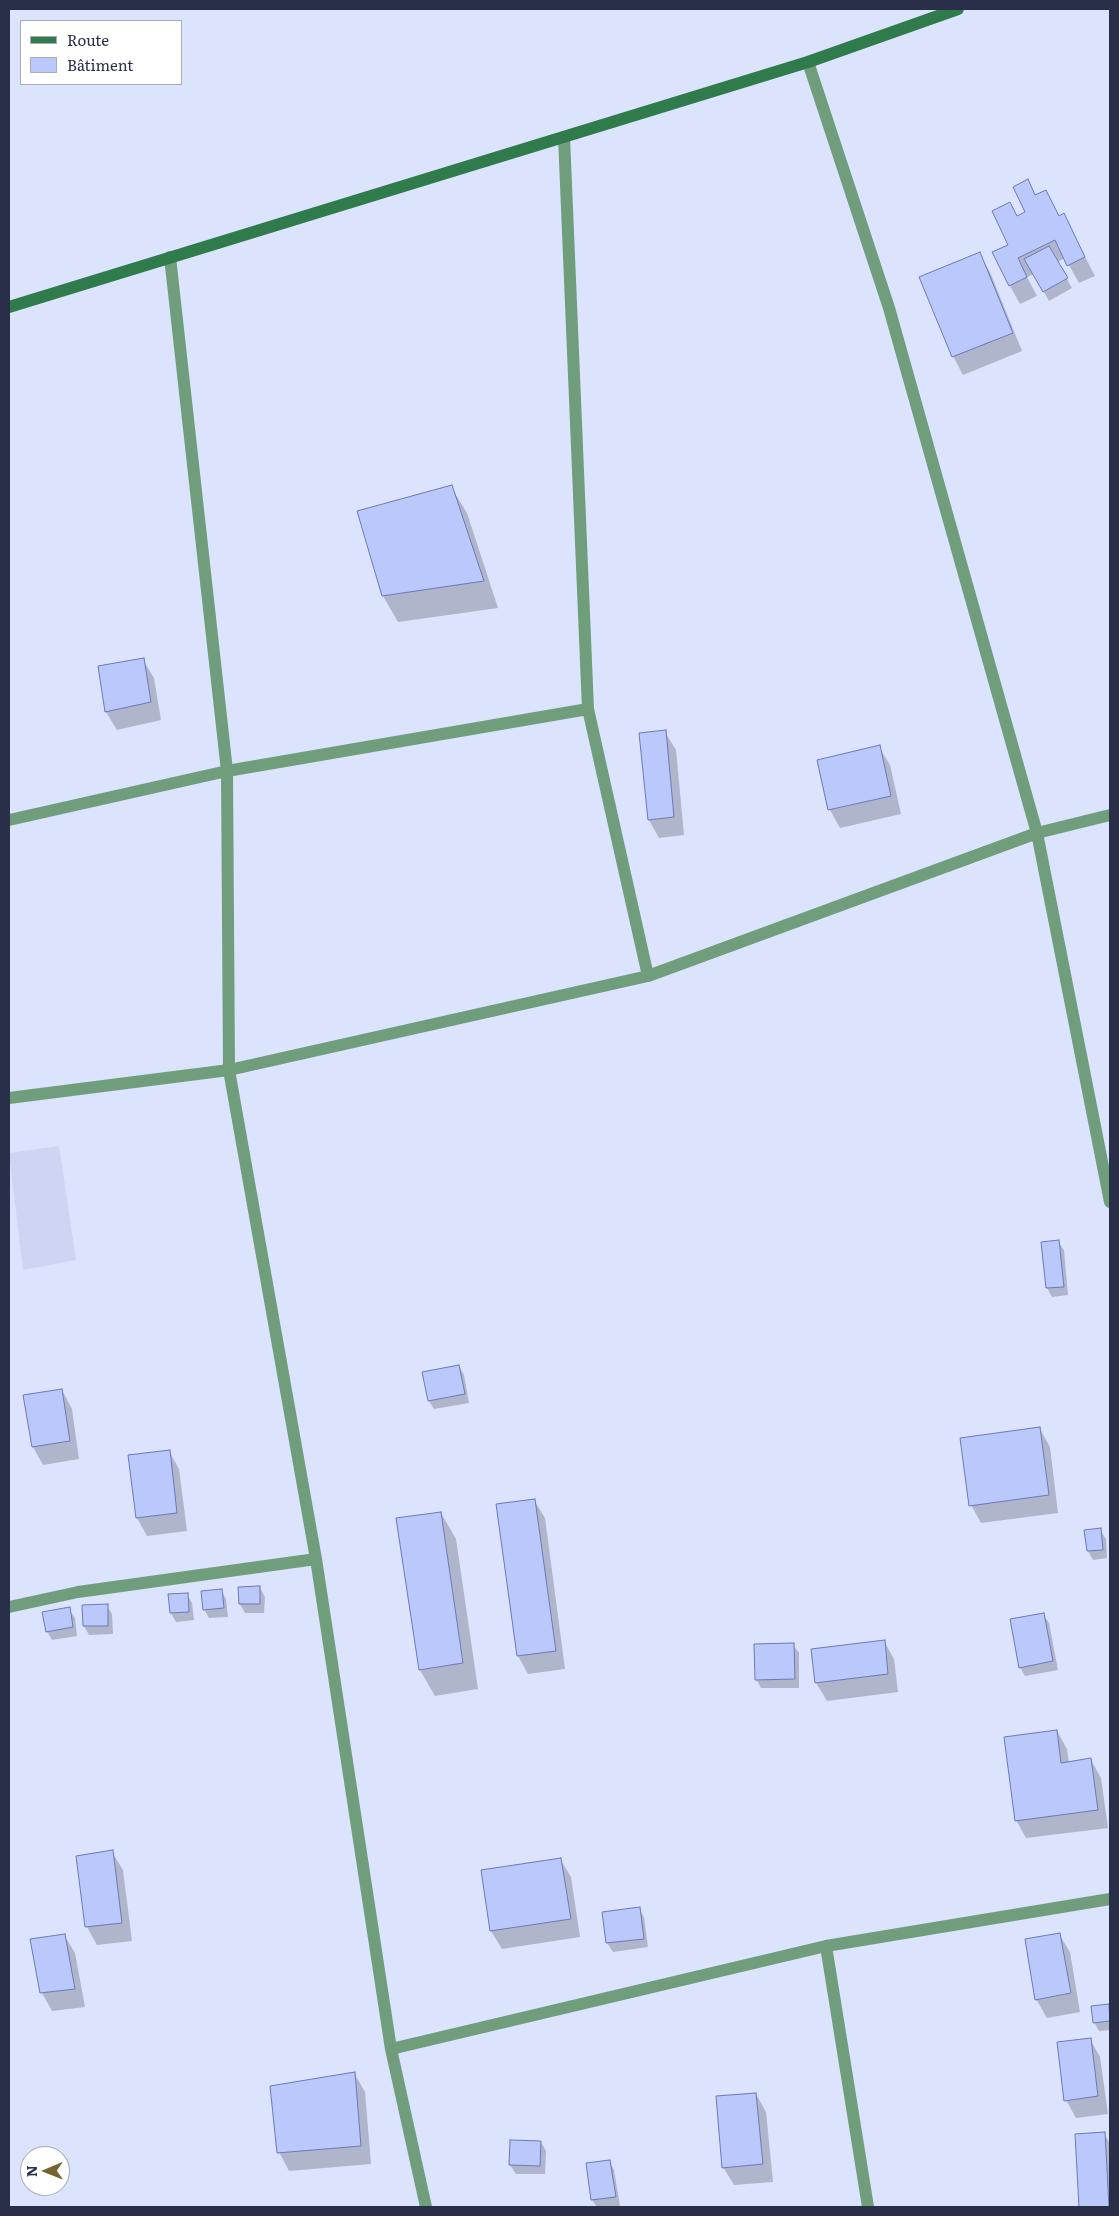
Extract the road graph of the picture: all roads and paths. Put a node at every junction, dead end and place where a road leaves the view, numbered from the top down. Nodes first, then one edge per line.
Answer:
1 (958, 9) edge
2 (808, 62) junction
3 (564, 136) junction
4 (170, 257) junction
5 (9, 307) edge
6 (588, 709) junction
7 (227, 771) junction
8 (1110, 815) edge
9 (9, 820) edge
10 (1037, 833) junction
11 (648, 976) junction
12 (229, 1070) junction
13 (9, 1098) edge
14 (1110, 1202) edge
15 (316, 1559) junction
16 (9, 1607) edge
17 (1110, 1899) edge
18 (826, 1946) junction
19 (391, 2049) junction
20 (426, 2207) edge
21 (868, 2207) edge

1 - 2 main road
2 - 3 main road
2 - 10 street
3 - 4 main road
3 - 6 street
4 - 5 main road
4 - 7 street
6 - 7 street
6 - 11 street
7 - 9 street
7 - 12 street
8 - 10 street
10 - 11 street
10 - 14 street
11 - 12 street
12 - 13 street
12 - 15 street
15 - 16 street
15 - 19 street
17 - 18 street
18 - 19 street
18 - 21 street
19 - 20 street

